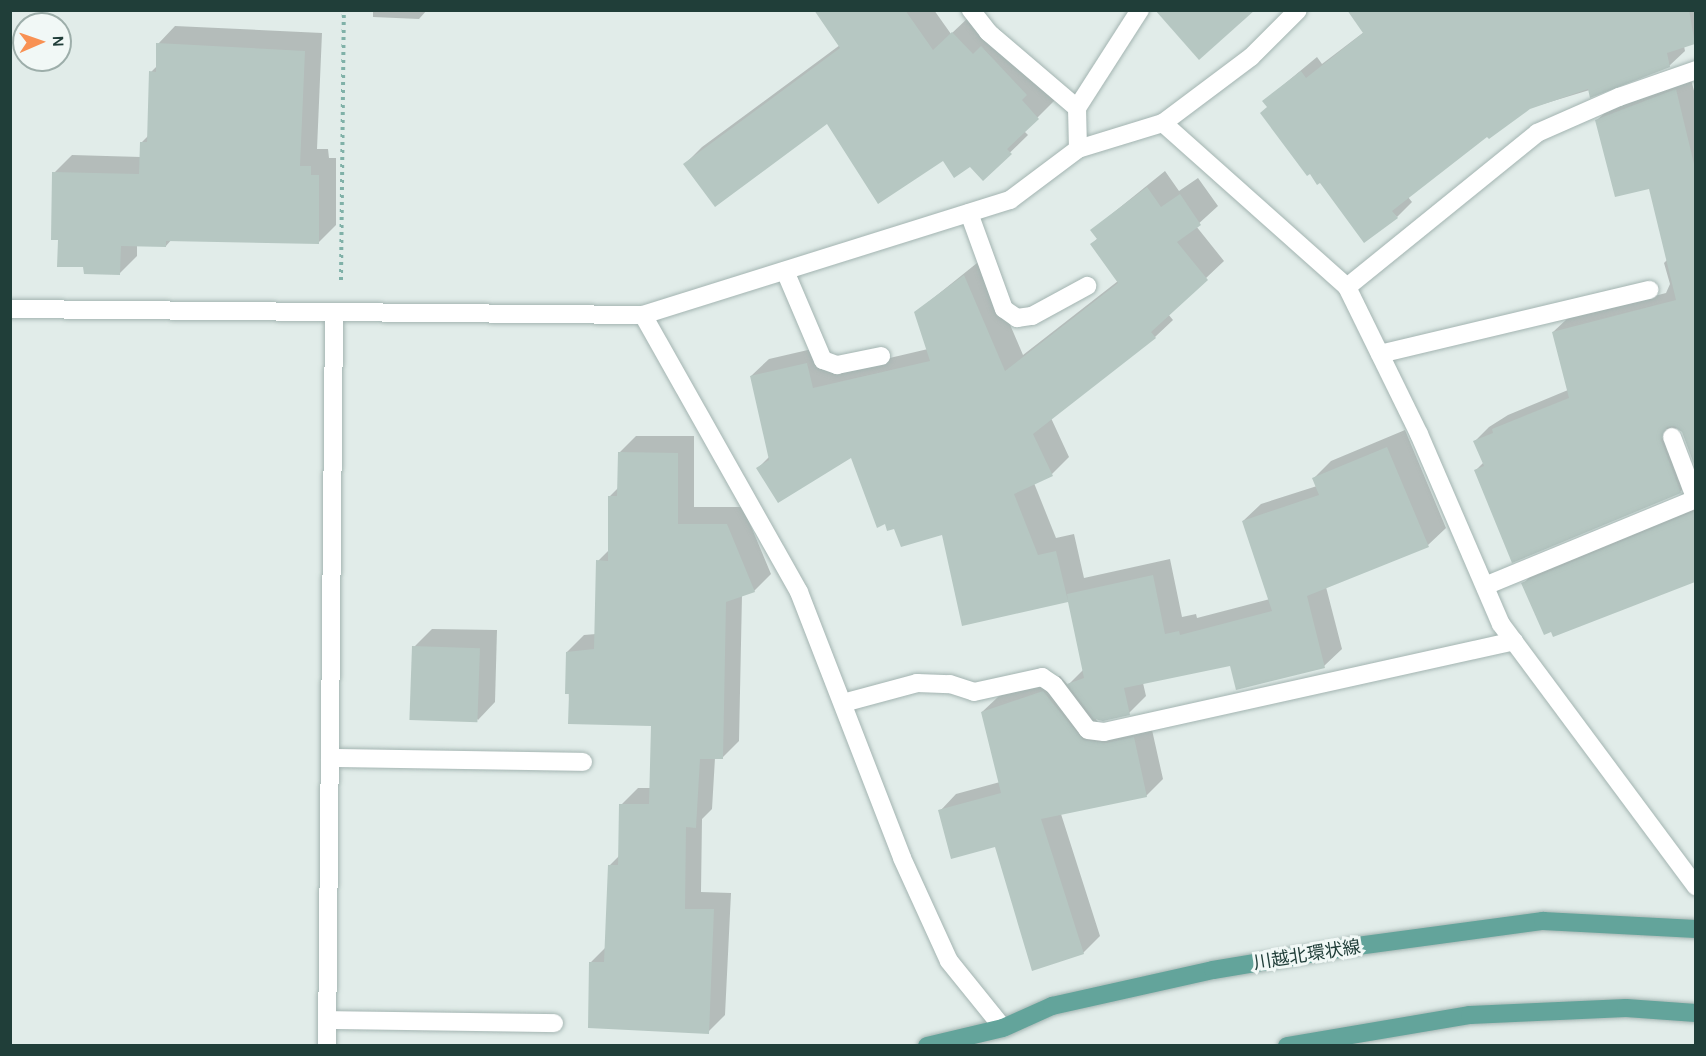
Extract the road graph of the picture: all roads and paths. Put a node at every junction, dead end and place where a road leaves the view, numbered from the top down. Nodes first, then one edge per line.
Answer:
1 (344, 10) edge
2 (971, 10) edge
3 (1140, 10) edge
4 (1298, 10) edge
5 (1695, 70) edge
6 (1077, 108) junction
7 (1163, 123) junction
8 (1078, 149) junction
9 (969, 213) junction
10 (785, 271) junction
11 (1086, 286) dead end
12 (1347, 287) junction
13 (1649, 290) dead end
14 (10, 309) edge
15 (334, 315) junction
16 (643, 315) junction
17 (1380, 354) junction
18 (881, 356) dead end
19 (1672, 437) dead end
20 (1695, 499) edge
21 (1485, 586) junction
22 (1514, 641) junction
23 (843, 703) junction
24 (330, 758) junction
25 (583, 762) dead end
26 (1695, 887) edge
27 (1695, 929) edge
28 (1695, 1013) edge
29 (328, 1020) junction
30 (554, 1023) dead end
31 (1003, 1028) junction
32 (327, 1046) edge
33 (927, 1046) edge
34 (1287, 1046) edge

1 - 15 path
2 - 6 street
3 - 6 street
4 - 7 street
5 - 12 street
6 - 8 street
7 - 8 street
7 - 12 street
8 - 9 street
9 - 10 street
9 - 11 street
10 - 16 street
10 - 18 street
12 - 17 street
13 - 17 street
14 - 15 street
15 - 16 street
15 - 24 street
16 - 23 street
17 - 21 street
19 - 20 street
20 - 21 street
21 - 22 street
22 - 23 street
22 - 26 street
23 - 31 street
24 - 25 street
24 - 29 street
27 - 31 main road, 川越北環状線
28 - 34 main road
29 - 30 street
29 - 32 street
31 - 33 main road, 川越北環状線

